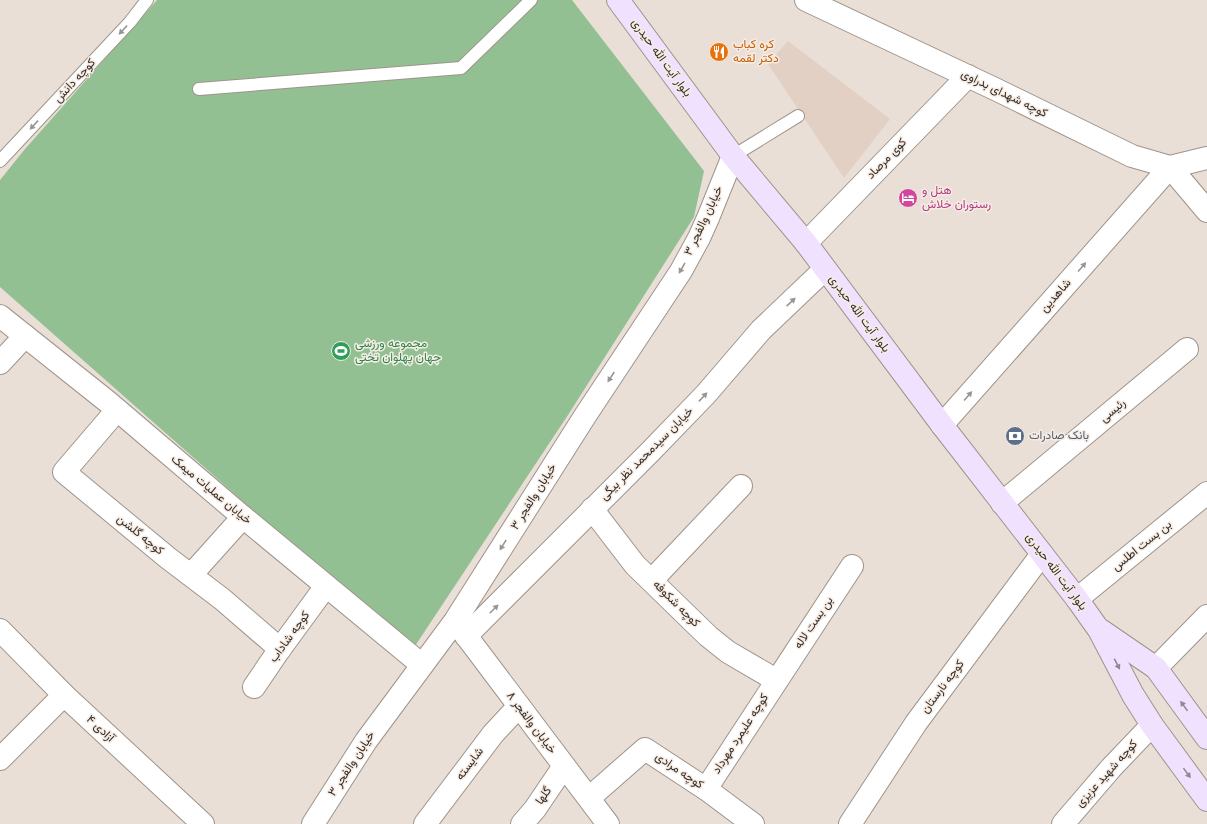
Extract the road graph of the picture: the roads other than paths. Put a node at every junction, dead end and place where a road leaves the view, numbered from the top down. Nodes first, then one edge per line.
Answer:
1 (147, 0) edge
2 (531, 0) edge
3 (618, 0) edge
4 (806, 0) edge
5 (968, 76) junction
6 (199, 89) dead end
7 (798, 116) dead end
8 (733, 156) junction
9 (1207, 158) edge
10 (0, 161) edge
11 (1170, 167) junction
12 (1207, 212) edge
13 (806, 243) junction
14 (826, 269) junction
15 (0, 316) edge
16 (25, 336) junction
17 (1187, 349) dead end
18 (0, 363) edge
19 (117, 410) junction
20 (942, 425) junction
21 (741, 486) dead end
22 (1207, 493) edge
23 (1002, 502) junction
24 (592, 509) junction
25 (243, 518) junction
26 (1042, 554) junction
27 (852, 566) dead end
28 (191, 575) junction
29 (652, 580) junction
30 (326, 586) junction
31 (1077, 599) junction
32 (1207, 616) edge
33 (460, 629) junction
34 (0, 630) edge
35 (1099, 630) junction
36 (280, 649) junction
37 (422, 665) junction
38 (1156, 668) junction
39 (776, 680) junction
40 (254, 687) dead end
41 (64, 695) junction
42 (519, 706) junction
43 (1152, 725) junction
44 (1207, 738) edge
45 (0, 759) edge
46 (564, 766) junction
47 (706, 789) junction
48 (589, 798) junction
49 (1207, 800) edge
50 (203, 824) edge
51 (313, 824) edge
52 (425, 824) edge
53 (522, 824) edge
54 (608, 824) edge
55 (753, 824) edge
56 (850, 824) edge
57 (1063, 824) edge

1 -> 10 lane, کوچه دانش
2 - 6 lane
3 - 8 main road, بلوار آیت الله حیدری
4 - 5 street, کوچه شهدای بدراوی
5 - 11 street, کوچه شهدای بدراوی
5 - 13 street, کوی مرصاد
7 - 8 lane
8 - 13 main road, بلوار آیت الله حیدری
8 -> 33 street, خیابان والفجر ۳
9 - 11 street, کوچه شهدای بدراوی
11 - 12 street
20 -> 11 street, شاهدین
13 - 14 main road, بلوار آیت الله حیدری
14 - 20 main road, بلوار آیت الله حیدری
24 -> 14 street, خیابان سیدمحمد نظر بیگی
15 - 16 street, خیابان عملیات میمک
16 - 18 street
16 - 19 street, خیابان عملیات میمک
17 - 23 street, رئیسی
19 - 25 street, خیابان عملیات میمک
19 - 28 street, کوچه گلشن
20 - 23 main road, بلوار آیت الله حیدری
21 - 29 street
22 - 31 street, بن بست اطلس
23 - 26 main road, بلوار آیت الله حیدری
24 - 29 street, کوچه شکوفه
33 -> 24 street, خیابان سیدمحمد نظر بیگی
25 - 28 street
25 - 30 street, خیابان عملیات میمک
26 - 31 main road, بلوار آیت الله حیدری
26 - 56 street, کوچه نارستان
27 - 39 street, بن بست لاله
28 - 36 street, کوچه گلشن
29 - 39 street, کوچه شکوفه
30 - 36 street, کوچه شاداب
30 - 37 street, خیابان عملیات میمک
31 - 35 main road, بلوار آیت الله حیدری
32 - 38 street
33 - 37 street, خیابان والفجر ۳
33 - 42 street, خیابان والفجر ۸
34 - 41 street, آزادی ۴
35 - 38 main road, بلوار آیت الله حیدری
35 -> 43 main road, بلوار آیت الله حیدری
36 - 40 street, کوچه شاداب
37 - 51 street, خیابان والفجر ۳
44 -> 38 main road, بلوار آیت الله حیدری
39 - 47 street, کوچه علیمرد مهرداد
41 - 45 street
41 - 50 street, آزادی ۴
42 - 46 street, خیابان والفجر ۸
42 - 52 street, شایسته
43 -> 49 main road, بلوار آیت الله حیدری
43 - 57 street, کوچه شهید عزیزی
46 - 48 street, خیابان والفجر ۸
46 - 53 street, گلها
47 - 48 street, کوچه مرادی
47 - 55 street, کوچه مرادی
48 - 54 street, خیابان والفجر ۸

